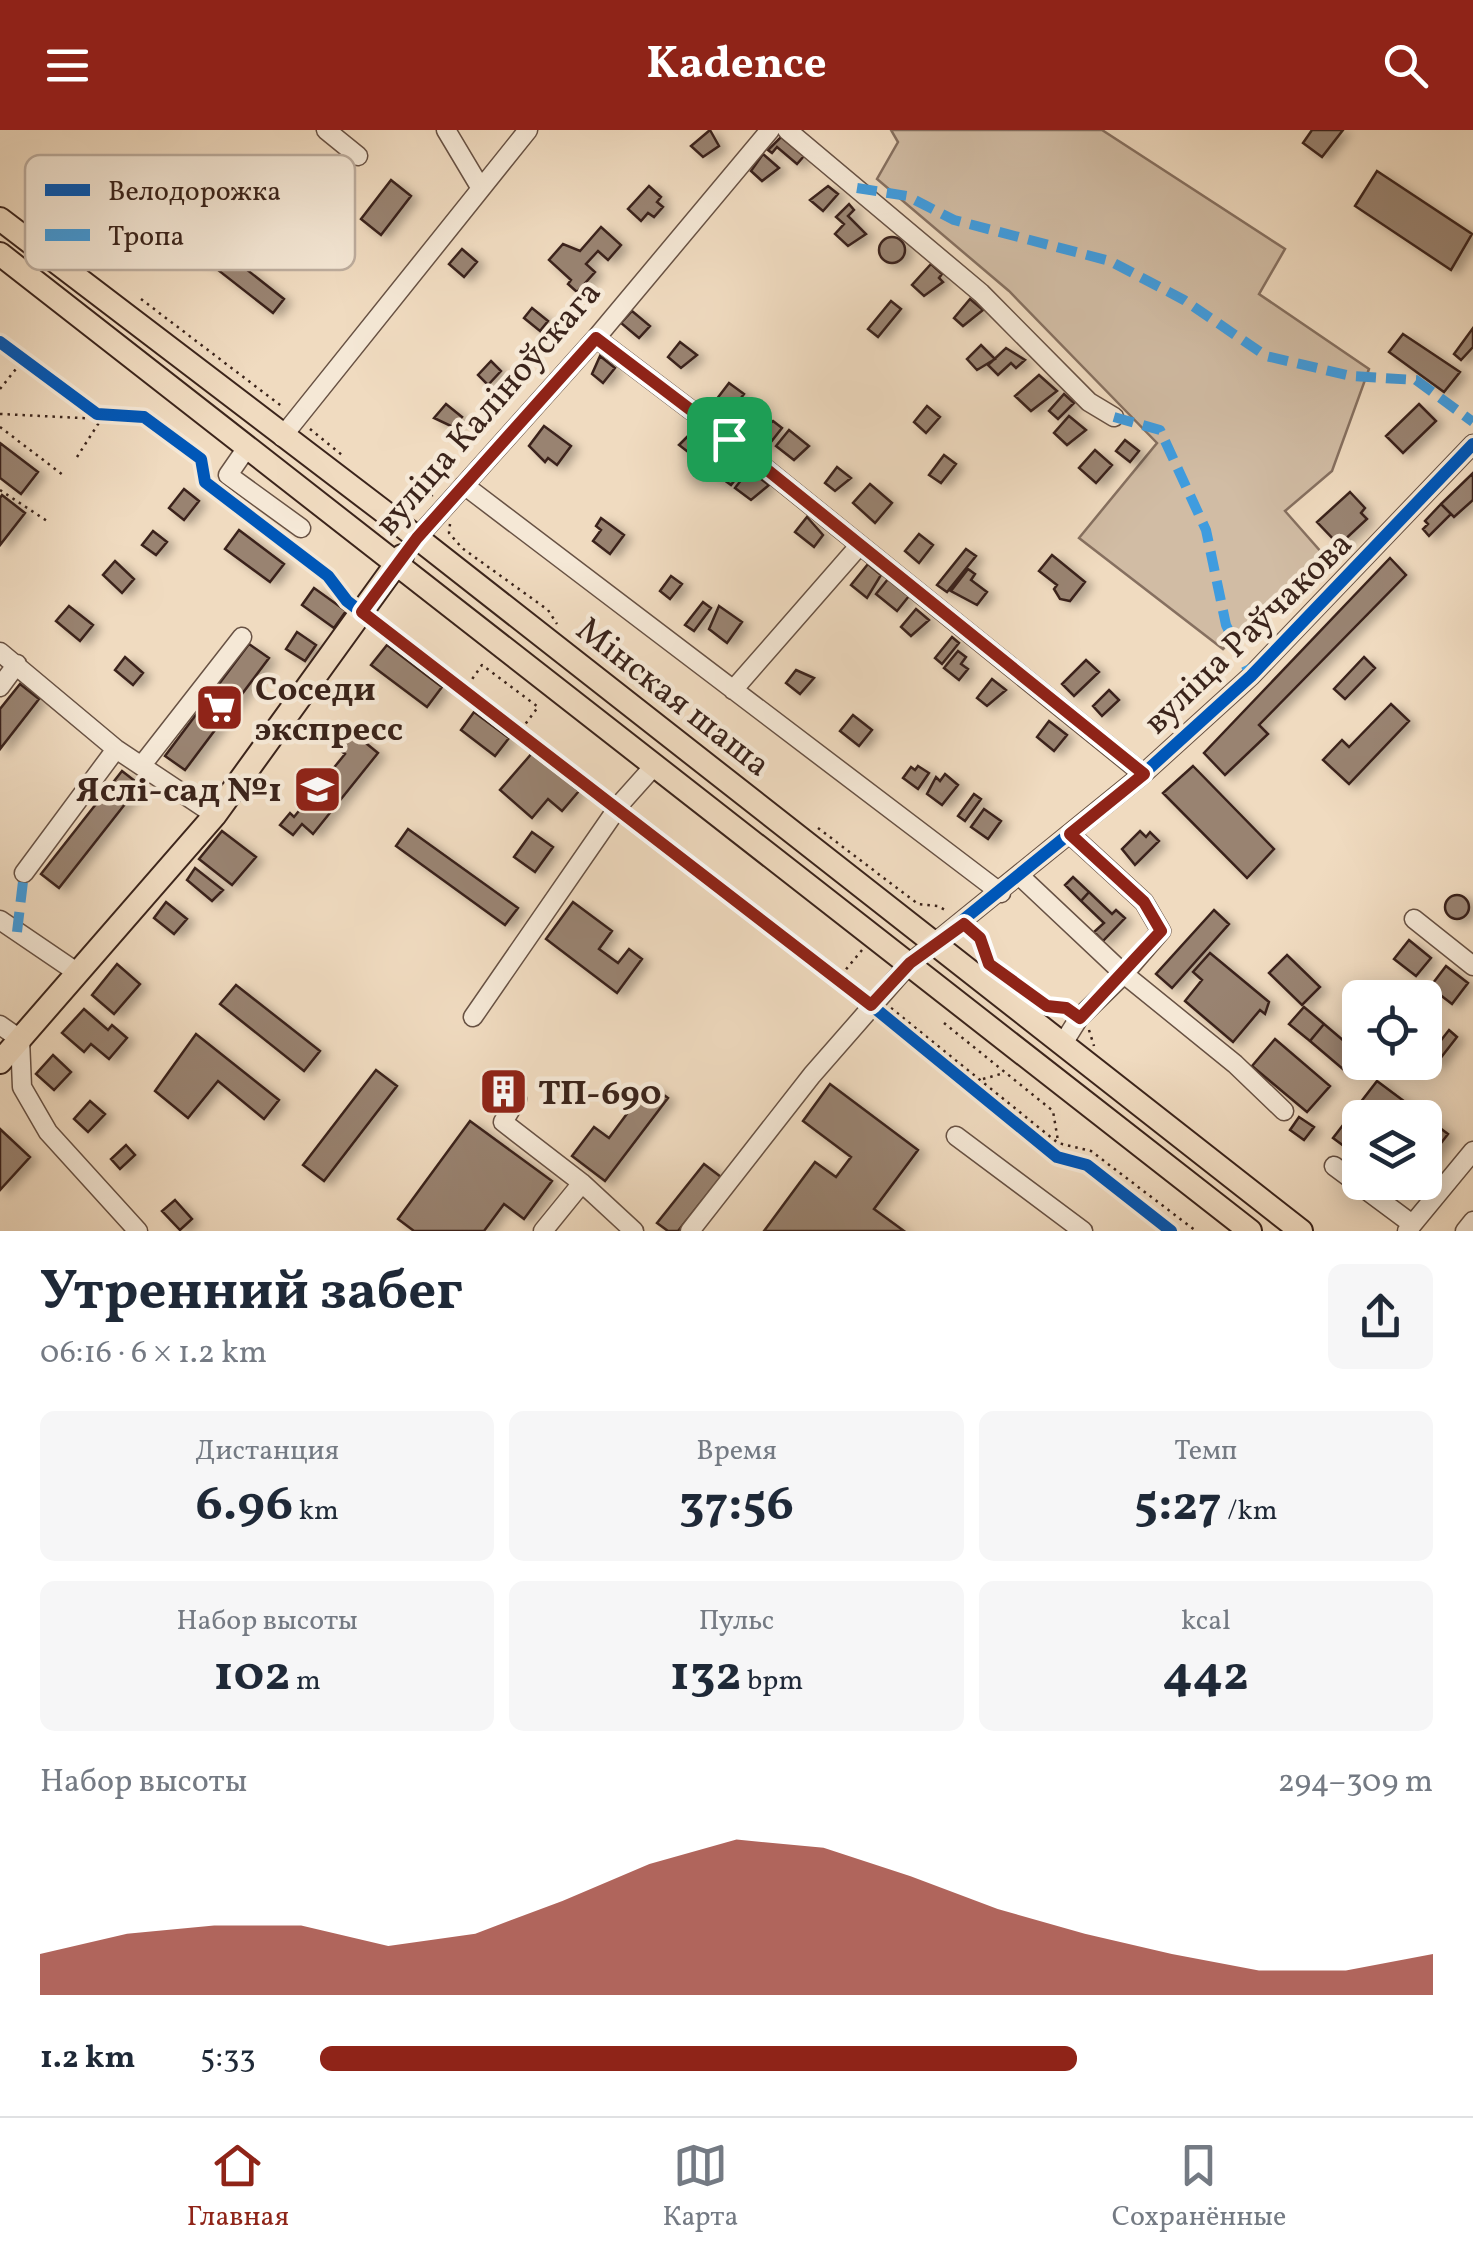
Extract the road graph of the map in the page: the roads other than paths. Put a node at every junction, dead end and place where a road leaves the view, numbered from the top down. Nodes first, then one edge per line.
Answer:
1 (326, 130) edge
2 (446, 130) edge
3 (528, 130) edge
4 (770, 130) edge
5 (788, 130) edge
6 (358, 156) dead end
7 (480, 187) junction
8 (0, 220) edge
9 (25, 239) edge
10 (0, 254) edge
11 (65, 270) edge
12 (596, 338) junction
13 (1114, 417) dead end
14 (282, 437) junction
15 (1473, 444) edge
16 (246, 449) junction
17 (464, 485) junction
18 (302, 528) dead end
19 (417, 538) junction
20 (859, 546) junction
21 (396, 566) junction
22 (242, 637) dead end
23 (0, 652) edge
24 (17, 664) junction
25 (0, 687) edge
26 (733, 690) junction
27 (116, 749) junction
28 (142, 765) junction
29 (655, 765) junction
30 (1144, 774) junction
31 (215, 814) junction
32 (1070, 834) junction
33 (24, 873) dead end
34 (1022, 876) junction
35 (1001, 893) junction
36 (0, 920) edge
37 (1414, 920) dead end
38 (935, 944) junction
39 (910, 963) junction
40 (1473, 966) edge
41 (75, 971) junction
42 (1124, 974) junction
43 (473, 1017) dead end
44 (0, 1025) edge
45 (20, 1039) junction
46 (1062, 1045) junction
47 (0, 1062) edge
48 (518, 1099) dead end
49 (1284, 1111) dead end
50 (956, 1136) dead end
51 (1473, 1150) edge
52 (1334, 1166) dead end
53 (582, 1183) junction
54 (1473, 1220) edge
55 (1409, 1228) edge
56 (138, 1231) edge
57 (543, 1231) edge
58 (634, 1231) edge
59 (690, 1231) edge
60 (1084, 1231) edge
61 (1250, 1231) edge
62 (1302, 1231) edge
63 (1465, 1231) edge

1 - 6 street
2 - 7 street
3 - 7 street
4 - 12 street, вуліца Каліноўскага
5 - 13 street
7 - 14 street
8 - 9 main road, Мінская шаша
10 - 16 main road, Мінская шаша
11 - 14 main road, Мінская шаша
12 - 17 street, вуліца Каліноўскага
12 - 20 street
14 - 19 main road, Мінская шаша
15 - 30 street, вуліца Раўчакова
16 - 18 street
16 - 21 main road, Мінская шаша
17 - 19 street, вуліца Каліноўскага
17 - 26 street
19 - 21 main road, вуліца Каліноўскага
19 - 38 main road, Мінская шаша
20 - 26 street
20 - 30 street
21 - 29 main road, Мінская шаша
21 - 31 main road, вуліца Каліноўскага
22 - 28 street
23 - 24 street
24 - 25 street
24 - 27 street
26 - 35 street
27 - 28 street
27 - 33 street
28 - 31 street
29 - 39 main road, Мінская шаша
29 - 43 street
30 - 32 street, вуліца Раўчакова
31 - 41 main road, вуліца Каліноўскага
32 - 34 street, вуліца Раўчакова
32 - 42 street
34 - 35 street, вуліца Раўчакова
34 - 42 street
35 - 38 street, вуліца Раўчакова
36 - 41 street
37 - 40 street
38 - 39 street, вуліца Раўчакова
38 - 46 main road, Мінская шаша
39 - 59 street, вуліца Раўчакова
39 - 61 main road, Мінская шаша
41 - 45 main road, вуліца Каліноўскага
42 - 46 street
42 - 49 street
44 - 45 street
45 - 47 main road, вуліца Каліноўскага
45 - 56 street
46 - 62 main road, Мінская шаша
48 - 53 street
50 - 60 street
51 - 55 street
52 - 55 street
53 - 57 street
53 - 58 street
54 - 63 street

